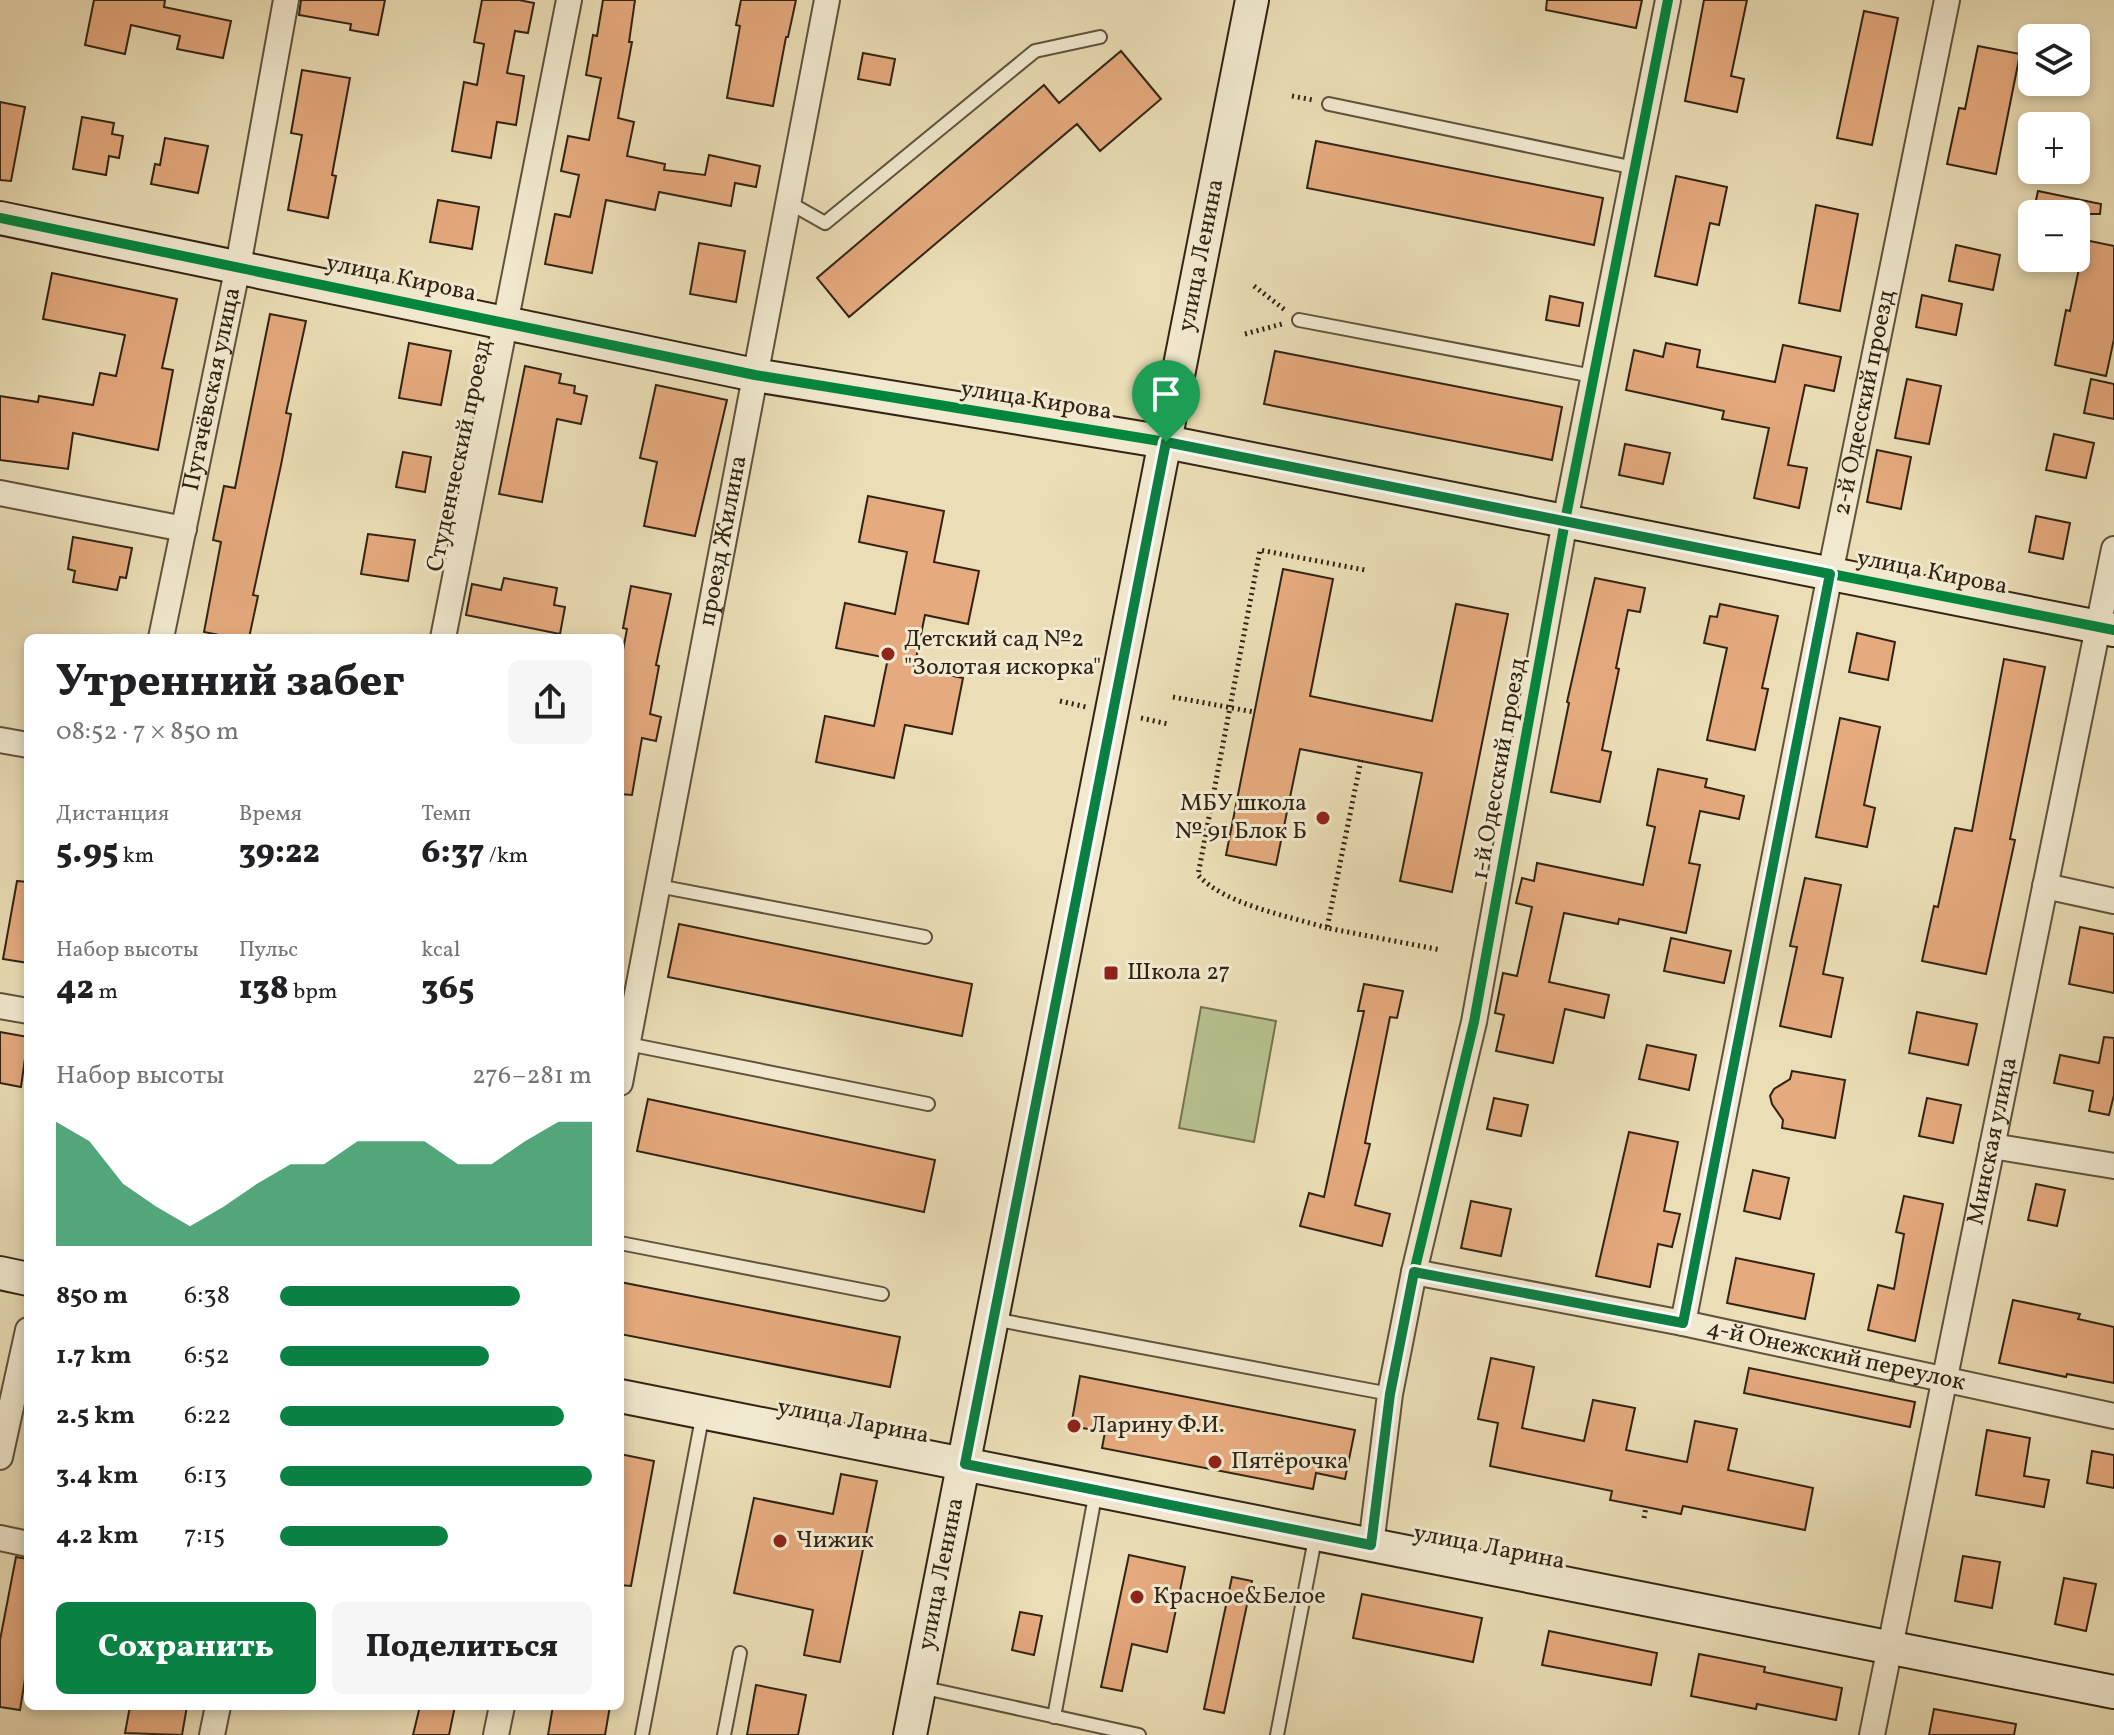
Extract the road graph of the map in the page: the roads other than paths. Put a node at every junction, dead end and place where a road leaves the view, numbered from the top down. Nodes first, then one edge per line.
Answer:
1 (286, 0) edge
2 (569, 0) edge
3 (827, 0) edge
4 (1252, 0) edge
5 (1668, 0) edge
6 (1947, 0) edge
7 (1100, 37) dead end
8 (1329, 104) dead end
9 (1635, 168) junction
10 (788, 202) junction
11 (0, 218) edge
12 (238, 266) junction
13 (1299, 320) road end
14 (508, 322) junction
15 (755, 375) junction
16 (1593, 376) junction
17 (1166, 442) junction
18 (0, 493) edge
19 (1565, 521) junction
20 (184, 529) junction
21 (2114, 549) edge
22 (1830, 574) junction
23 (2106, 628) edge
24 (162, 634) edge
25 (444, 634) edge
26 (0, 740) edge
27 (24, 744) edge
28 (658, 886) junction
29 (2045, 886) junction
30 (2114, 901) edge
31 (925, 937) dead end
32 (0, 1006) edge
33 (24, 1010) edge
34 (628, 1044) junction
35 (624, 1064) edge
36 (928, 1104) dead end
37 (1992, 1146) junction
38 (2114, 1166) edge
39 (624, 1244) edge
40 (1414, 1272) junction
41 (0, 1273) edge
42 (24, 1278) edge
43 (882, 1294) dead end
44 (993, 1319) junction
45 (1683, 1323) junction
46 (24, 1348) edge
47 (1945, 1380) junction
48 (1390, 1394) junction
49 (624, 1397) edge
50 (703, 1413) junction
51 (2114, 1416) edge
52 (0, 1457) edge
53 (965, 1464) junction
54 (1096, 1491) junction
55 (1316, 1534) junction
56 (0, 1538) edge
57 (24, 1543) edge
58 (1371, 1545) junction
59 (1890, 1648) junction
60 (740, 1653) dead end
61 (920, 1687) junction
62 (2114, 1692) edge
63 (217, 1710) edge
64 (501, 1710) edge
65 (1054, 1717) junction
66 (1115, 1732) edge
67 (212, 1735) edge
68 (496, 1735) edge
69 (642, 1735) edge
70 (724, 1735) edge
71 (910, 1735) edge
72 (1139, 1735) edge
73 (1277, 1735) edge
74 (1872, 1735) edge

1 - 12 street, Пугачёвская улица
2 - 14 street, Студенческий проезд
3 - 10 street, проезд Жилина
4 - 17 street, улица Ленина
5 - 9 street, 1-й Одесский проезд
6 - 22 street, 2-й Одесский проезд
7 - 10 lane
8 - 9 lane
9 - 16 street, 1-й Одесский проезд
10 - 15 street, проезд Жилина
11 - 12 street, улица Кирова
12 - 14 street, улица Кирова
12 - 20 street, Пугачёвская улица
13 - 16 lane
14 - 15 street, улица Кирова
14 - 25 street, Студенческий проезд
15 - 17 street, улица Кирова
15 - 28 street, проезд Жилина
16 - 19 street, 1-й Одесский проезд
17 - 19 street, улица Кирова
17 - 44 street, улица Ленина
18 - 20 street
19 - 22 street, улица Кирова
19 - 40 street, 1-й Одесский проезд
20 - 24 street, Пугачёвская улица
21 - 23 street, Минская улица
22 - 23 street, улица Кирова
22 - 45 street, 2-й Одесский проезд
23 - 29 street, Минская улица
26 - 27 street
28 - 31 lane
28 - 34 street, проезд Жилина
29 - 30 street
29 - 37 street, Минская улица
32 - 33 street
34 - 35 street, проезд Жилина
34 - 36 lane
37 - 38 street
37 - 47 street, Минская улица
39 - 43 lane
40 - 45 street, 4-й Онежский переулок
40 - 48 street, 1-й Одесский проезд
41 - 42 street
44 - 48 lane
44 - 53 street, улица Ленина
45 - 47 street, 4-й Онежский переулок
46 - 52 street
47 - 51 street, 4-й Онежский переулок
47 - 59 street, Минская улица
48 - 58 street, 1-й Одесский проезд
49 - 50 street, улица Ларина
50 - 53 street, улица Ларина
50 - 69 lane
53 - 54 street, улица Ларина
53 - 61 street, улица Ленина
54 - 55 street, улица Ларина
54 - 65 lane
55 - 58 street, улица Ларина
55 - 73 lane
56 - 57 street
58 - 59 street, улица Ларина
59 - 62 street, улица Ларина
59 - 74 street, Минская улица
60 - 70 lane
61 - 65 lane
61 - 71 street, улица Ленина
63 - 67 street
64 - 68 street
65 - 66 lane
66 - 72 lane

